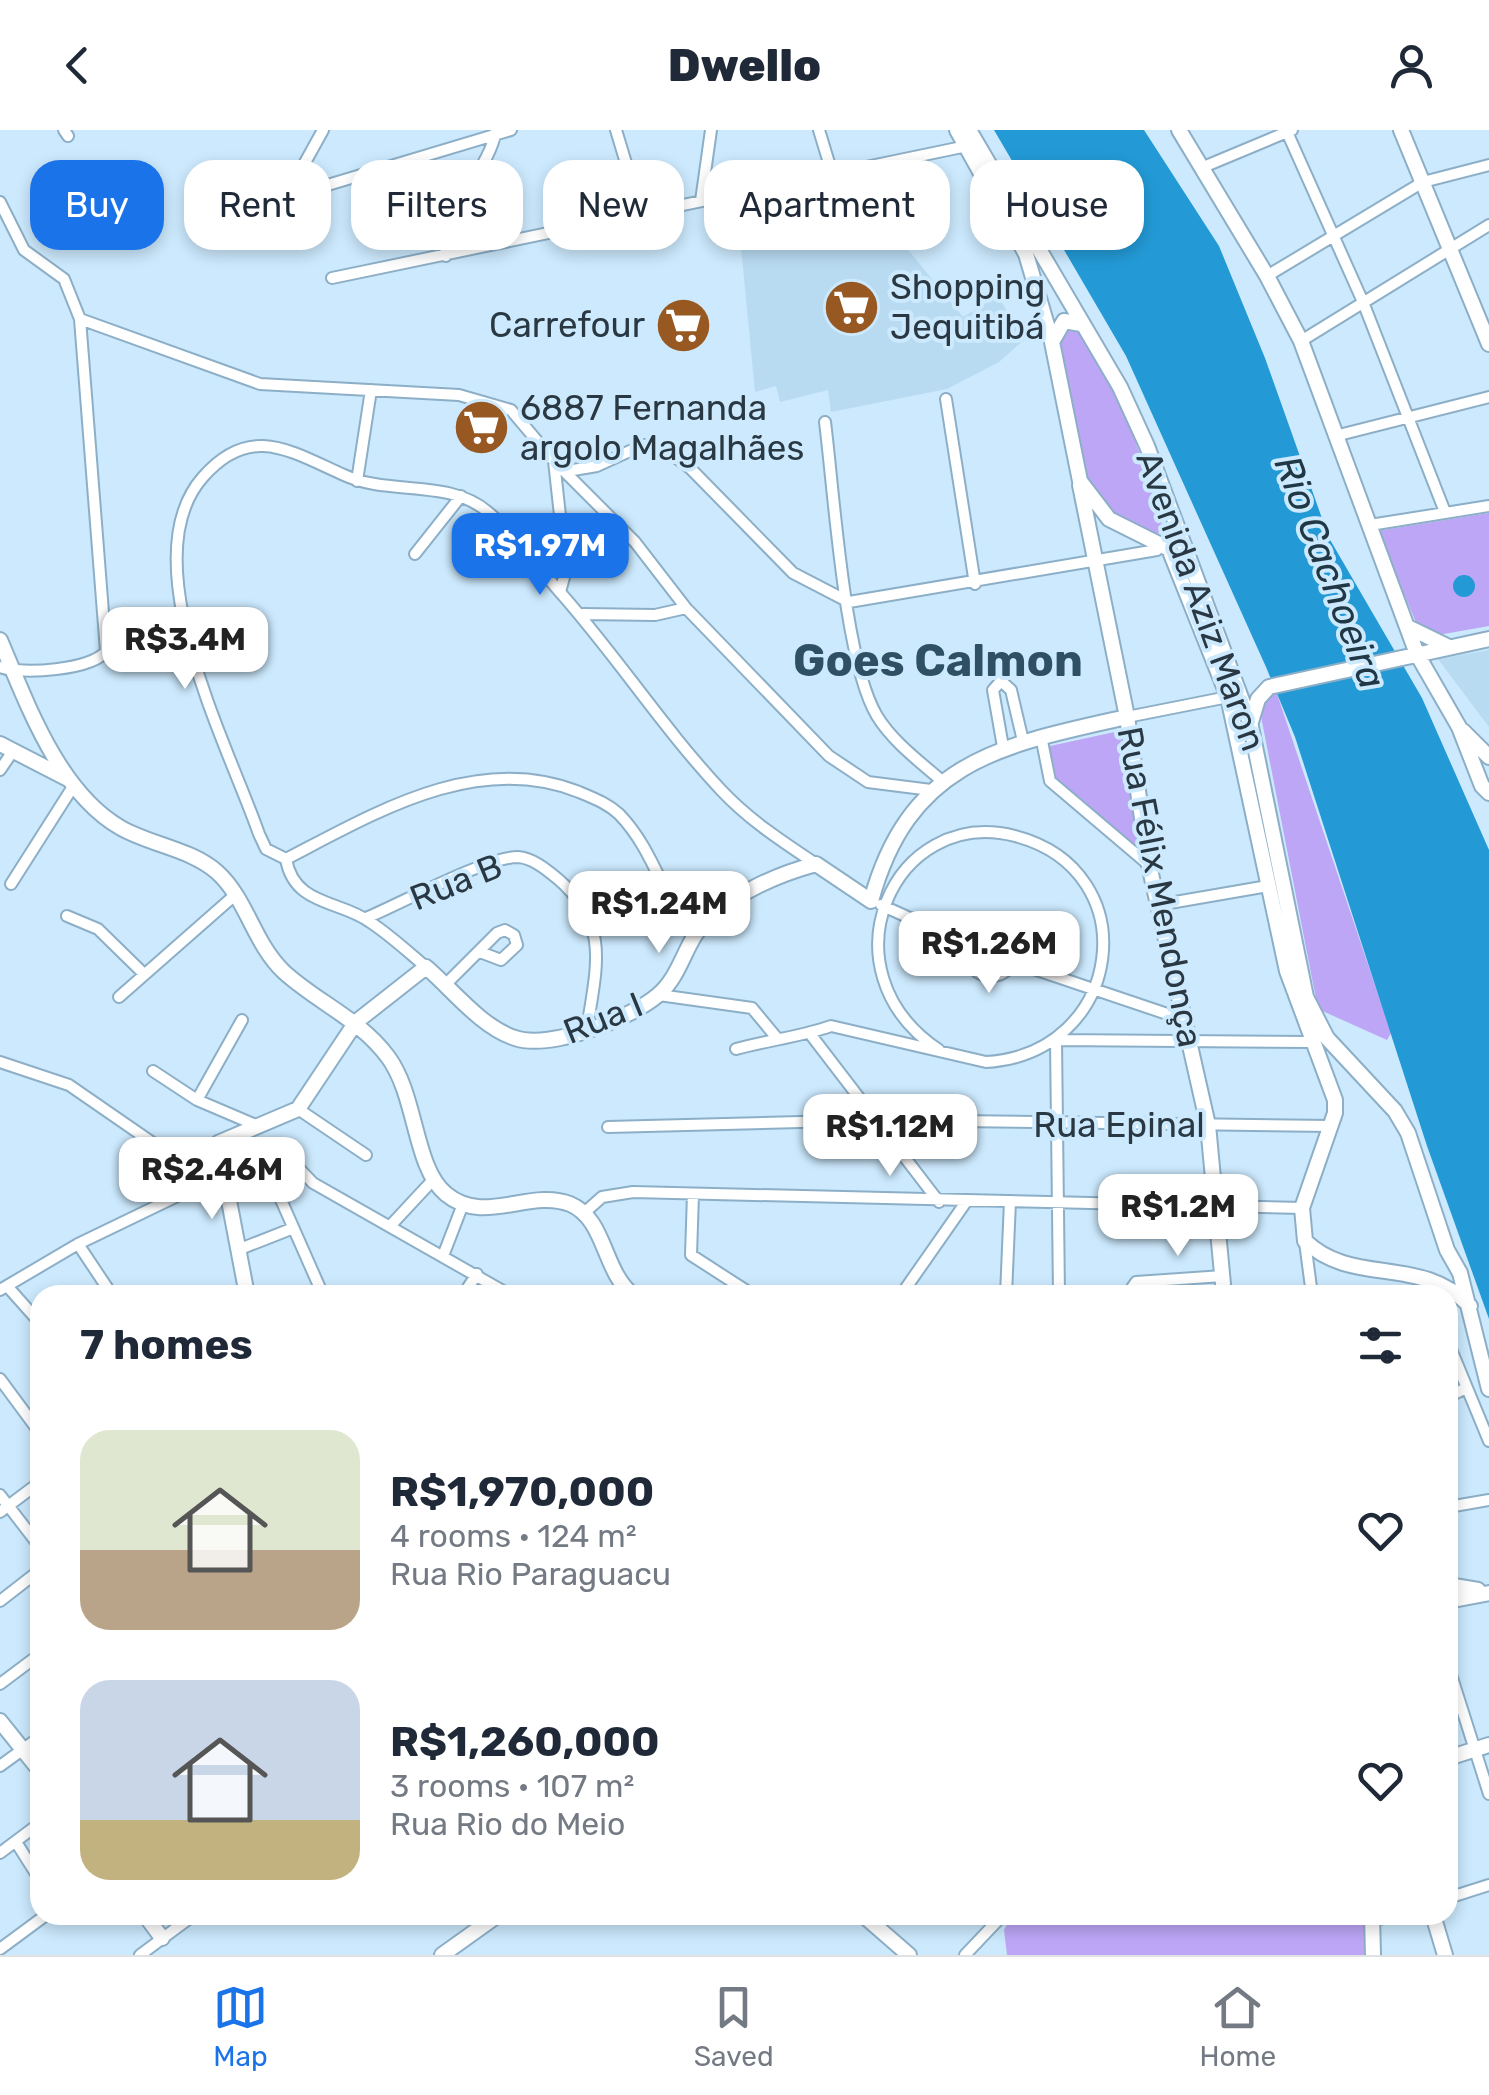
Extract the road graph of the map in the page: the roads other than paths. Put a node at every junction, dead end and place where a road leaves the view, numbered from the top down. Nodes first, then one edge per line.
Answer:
1 (323, 130) edge
2 (511, 130) edge
3 (616, 130) edge
4 (711, 130) edge
5 (819, 130) edge
6 (957, 130) edge
7 (969, 130) edge
8 (1179, 130) edge
9 (1402, 130) edge
10 (1290, 131) edge
11 (496, 132) edge
12 (966, 146) junction
13 (625, 160) edge
14 (828, 160) edge
15 (904, 160) edge
16 (1489, 165) edge
17 (1201, 168) junction
18 (1422, 182) junction
19 (704, 200) edge
20 (701, 201) junction
21 (0, 202) edge
22 (684, 205) edge
23 (1489, 225) edge
24 (543, 236) edge
25 (1333, 236) junction
26 (1450, 248) junction
27 (446, 256) junction
28 (1268, 276) junction
29 (332, 278) dead end
30 (1363, 302) junction
31 (80, 319) junction
32 (1081, 324) junction
33 (1301, 341) junction
34 (1052, 342) junction
35 (1489, 344) edge
36 (371, 390) junction
37 (946, 398) dead end
38 (1489, 398) edge
39 (1408, 417) junction
40 (825, 422) dead end
41 (1339, 435) junction
42 (554, 462) junction
43 (566, 472) junction
44 (357, 481) junction
45 (1080, 481) junction
46 (462, 496) junction
47 (1489, 506) edge
48 (1171, 508) junction
49 (1445, 512) junction
50 (1370, 525) junction
51 (1158, 546) junction
52 (415, 554) dead end
53 (1092, 562) junction
54 (975, 584) junction
55 (560, 592) junction
56 (848, 602) junction
57 (686, 608) junction
58 (583, 614) junction
59 (1410, 628) junction
60 (1489, 639) edge
61 (0, 640) edge
62 (1449, 647) junction
63 (1417, 654) junction
64 (7, 670) edge
65 (1236, 677) junction
66 (1267, 688) junction
67 (1228, 697) junction
68 (1127, 718) junction
69 (1250, 722) junction
70 (1459, 727) junction
71 (1042, 736) junction
72 (1023, 741) junction
73 (1003, 747) junction
74 (6, 748) edge
75 (1489, 757) edge
76 (0, 770) edge
77 (71, 782) junction
78 (936, 785) junction
79 (1489, 793) edge
80 (286, 859) junction
81 (816, 864) junction
82 (1148, 865) junction
83 (10, 884) dead end
84 (1268, 886) junction
85 (235, 895) junction
86 (878, 904) junction
87 (1158, 906) junction
88 (67, 916) dead end
89 (366, 918) junction
90 (692, 937) junction
91 (967, 944) junction
92 (480, 952) dead end
93 (1013, 962) junction
94 (426, 967) junction
95 (143, 974) junction
96 (446, 984) junction
97 (1095, 992) junction
98 (659, 994) junction
99 (120, 997) dead end
100 (1182, 1019) junction
101 (242, 1020) dead end
102 (356, 1022) junction
103 (588, 1029) junction
104 (811, 1035) junction
105 (776, 1038) junction
106 (1056, 1040) junction
107 (1310, 1042) junction
108 (1191, 1043) junction
109 (736, 1050) dead end
110 (939, 1050) junction
111 (0, 1062) edge
112 (153, 1071) dead end
113 (197, 1100) junction
114 (298, 1109) junction
115 (877, 1120) junction
116 (1057, 1125) junction
117 (258, 1126) junction
118 (1208, 1126) junction
119 (1330, 1126) junction
120 (608, 1127) dead end
121 (219, 1149) junction
122 (366, 1155) dead end
123 (270, 1156) junction
124 (223, 1174) junction
125 (432, 1181) junction
126 (693, 1194) junction
127 (1059, 1201) junction
128 (938, 1202) junction
129 (966, 1202) junction
130 (1010, 1202) junction
131 (463, 1204) junction
132 (1216, 1206) junction
133 (1302, 1208) junction
134 (584, 1213) junction
135 (391, 1225) junction
136 (292, 1229) junction
137 (1305, 1240) junction
138 (78, 1244) junction
139 (240, 1249) junction
140 (1447, 1250) junction
141 (443, 1256) junction
142 (477, 1274) junction
143 (1222, 1276) junction
144 (1423, 1277) junction
145 (105, 1285) edge
146 (246, 1285) edge
147 (318, 1285) edge
148 (469, 1285) edge
149 (494, 1285) edge
150 (624, 1285) edge
151 (737, 1285) edge
152 (908, 1285) edge
153 (1006, 1285) edge
154 (1059, 1285) edge
155 (1134, 1285) edge
156 (1223, 1285) edge
157 (1311, 1285) edge
158 (1446, 1285) edge
159 (3, 1288) edge
160 (1458, 1295) edge
161 (1470, 1306) junction
162 (30, 1314) edge
163 (1458, 1371) edge
164 (0, 1379) edge
165 (1489, 1388) edge
166 (1464, 1389) junction
167 (1458, 1392) edge
168 (30, 1420) edge
169 (1489, 1442) edge
170 (30, 1490) edge
171 (0, 1495) edge
172 (1489, 1500) edge
173 (1458, 1505) edge
174 (4, 1509) edge
175 (30, 1537) edge
176 (30, 1578) edge
177 (1458, 1587) edge
178 (1489, 1592) edge
179 (1458, 1599) edge
180 (0, 1601) edge
181 (30, 1662) edge
182 (0, 1684) edge
183 (1458, 1689) edge
184 (0, 1721) edge
185 (30, 1745) edge
186 (1482, 1747) edge
187 (23, 1750) junction
188 (1458, 1755) edge
189 (30, 1759) edge
190 (0, 1766) edge
191 (1489, 1794) edge
192 (30, 1831) edge
193 (16, 1842) junction
194 (0, 1853) edge
195 (30, 1864) edge
196 (1489, 1884) edge
197 (1458, 1895) edge
198 (32, 1925) edge
199 (152, 1925) edge
200 (180, 1925) edge
201 (484, 1925) edge
202 (874, 1925) edge
203 (993, 1925) edge
204 (1373, 1925) edge
205 (1436, 1925) edge
206 (162, 1938) junction
207 (0, 1949) edge
208 (140, 1955) edge
209 (442, 1955) edge
210 (909, 1955) edge
211 (965, 1955) edge
212 (1373, 1955) edge
213 (1446, 1955) edge

1 - 11 street
2 - 11 street
3 - 13 street
4 - 20 street
5 - 14 street
6 - 12 main road, Avenida Aziz Maron
7 - 32 main road, Avenida Aziz Maron
8 - 17 main road
9 - 18 main road
10 - 17 street
10 - 25 street
11 - 27 street
12 - 15 street
12 - 34 main road, Avenida Aziz Maron
16 - 18 street
17 - 28 main road
18 - 25 street
18 - 26 main road
19 - 20 street
20 - 22 street
21 - 31 street
23 - 26 street
24 - 27 street
25 - 28 street
25 - 30 street
26 - 30 street
26 - 35 main road
27 - 29 street
28 - 33 main road
30 - 33 street
30 - 39 street
31 - 36 street
31 - 64 street
32 - 34 main road
32 - 48 main road, Avenida Aziz Maron
33 - 41 main road
34 - 45 main road, Avenida Aziz Maron
36 - 42 street
36 - 44 street
37 - 54 street
38 - 39 street
39 - 41 street
39 - 49 street
40 - 56 street
41 - 50 main road
42 - 43 street
42 - 55 street
43 - 56 street
43 - 57 street
44 - 46 street
44 - 80 street
45 - 51 main road, Avenida Aziz Maron
45 - 53 main road, Rua Félix Mendonça
46 - 52 street
46 - 55 street
47 - 49 street
48 - 51 main road
48 - 65 main road, Avenida Aziz Maron
49 - 50 street
50 - 59 main road
51 - 53 street
51 - 67 main road, Avenida Aziz Maron
53 - 54 street
53 - 68 main road, Rua Félix Mendonça
54 - 56 street
55 - 58 street
56 - 78 street
57 - 58 street
57 - 78 street
58 - 81 street
59 - 62 main road
59 - 63 main road
60 - 62 main road
61 - 64 main road
62 - 63 main road
63 - 66 main road
63 - 70 main road
64 - 77 main road
65 - 66 main road
65 - 69 main road, Avenida Aziz Maron
66 - 69 main road
67 - 68 street
67 - 84 main road, Avenida Aziz Maron
68 - 71 main road
68 - 82 main road, Rua Félix Mendonça
69 - 140 main road, Avenida Aziz Maron
70 - 75 main road
70 - 79 main road
71 - 72 main road
71 - 82 street
72 - 73 main road
72 - 73 street
73 - 78 main road
74 - 76 street
74 - 77 main road
77 - 83 street
77 - 85 main road
78 - 86 main road
80 - 89 street
80 - 90 street
81 - 86 main road
81 - 90 main road
82 - 87 main road, Rua Félix Mendonça
84 - 87 street
84 - 107 main road, Avenida Aziz Maron
85 - 95 street
85 - 102 main road
86 - 91 street
86 - 97 street
86 - 110 street
87 - 100 main road, Rua Félix Mendonça
88 - 95 street
89 - 94 street
89 - 103 street, Rua B
90 - 98 main road
91 - 93 street
91 - 93 street
92 - 96 street
93 - 97 street
94 - 96 main road, Rua I
94 - 102 main road
95 - 99 street
96 - 103 main road, Rua I
97 - 100 street
97 - 106 street
98 - 103 main road, Rua I
98 - 105 street
100 - 108 main road, Rua Félix Mendonça
101 - 113 street
102 - 114 main road
102 - 125 main road
104 - 105 street
104 - 110 street
104 - 115 street
105 - 109 street
106 - 108 street
106 - 110 street
106 - 116 street
107 - 108 street
107 - 119 main road, Avenida Aziz Maron
108 - 118 main road, Rua Félix Mendonça
111 - 121 street
112 - 113 street
113 - 117 street
114 - 117 main road
114 - 122 street
115 - 116 street, Rua Epinal
115 - 120 street, Rua Epinal
115 - 128 street
116 - 118 street, Rua Epinal
116 - 127 street
117 - 121 main road
118 - 119 street, Rua Epinal
118 - 132 main road, Rua Félix Mendonça
119 - 133 main road, Avenida Aziz Maron
121 - 123 street
121 - 124 main road
123 - 135 street
123 - 136 street
124 - 138 street
124 - 139 main road
125 - 131 main road
125 - 135 street
126 - 128 street
126 - 134 street
126 - 151 street
127 - 130 street
127 - 132 street
127 - 154 street
128 - 129 street
129 - 130 street
129 - 152 street
130 - 153 street
131 - 134 main road
131 - 141 street
132 - 133 street
132 - 143 main road, Rua Félix Mendonça
133 - 137 main road
134 - 150 main road
135 - 141 street
136 - 139 street
136 - 147 street
137 - 144 main road
137 - 157 street
138 - 145 street
138 - 159 street
139 - 146 main road
140 - 144 main road
140 - 161 main road, Avenida Aziz Maron
141 - 142 street
142 - 148 street
142 - 149 street
143 - 155 street
143 - 156 main road, Rua Félix Mendonça
144 - 158 main road
159 - 162 street
160 - 161 main road
161 - 165 main road, Avenida Aziz Maron
163 - 166 street
164 - 168 street
166 - 167 street
166 - 169 street
170 - 174 street
171 - 174 street
172 - 173 street
174 - 175 street
176 - 180 street
177 - 178 main road
178 - 179 main road
181 - 182 street
183 - 186 street
184 - 187 main road
185 - 187 street
186 - 188 main road
186 - 191 street
187 - 189 main road
187 - 190 street
192 - 193 street
193 - 194 street
193 - 195 street
196 - 197 street
198 - 207 street
199 - 206 main road
200 - 206 street
201 - 209 main road
202 - 210 main road
203 - 211 street
204 - 212 main road
205 - 213 main road
206 - 208 street

